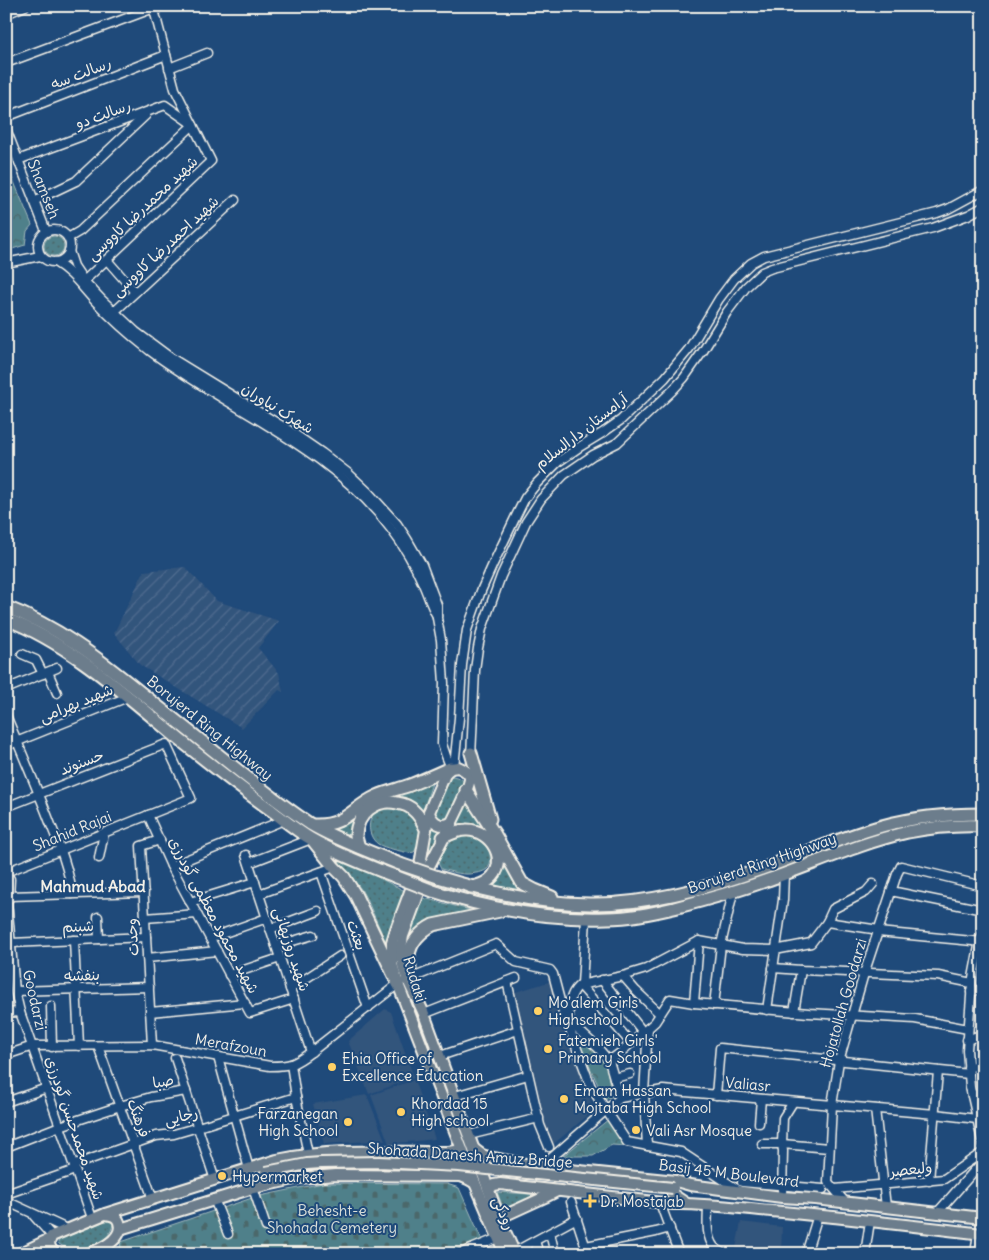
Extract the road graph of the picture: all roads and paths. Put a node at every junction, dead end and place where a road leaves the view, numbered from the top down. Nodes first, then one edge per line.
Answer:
1 (26, 6) edge
2 (153, 7) edge
3 (6, 14) edge
4 (207, 53) dead end
5 (166, 55) junction
6 (6, 63) edge
7 (169, 68) junction
8 (149, 112) junction
9 (6, 117) edge
10 (193, 125) junction
11 (6, 129) edge
12 (18, 160) junction
13 (983, 190) edge
14 (235, 200) dead end
15 (34, 201) junction
16 (983, 207) edge
17 (46, 231) junction
18 (68, 238) junction
19 (69, 251) junction
20 (40, 256) junction
21 (107, 260) junction
22 (55, 262) junction
23 (6, 263) edge
24 (84, 281) junction
25 (136, 292) junction
26 (114, 312) junction
27 (274, 425) junction
28 (6, 607) edge
29 (6, 618) edge
30 (22, 654) dead end
31 (57, 668) dead end
32 (45, 673) junction
33 (6, 689) edge
34 (57, 693) dead end
35 (128, 697) junction
36 (6, 715) edge
37 (18, 742) junction
38 (166, 744) joint
39 (6, 746) edge
40 (471, 753) junction
41 (452, 768) junction
42 (469, 776) junction
43 (466, 790) junction
44 (39, 794) junction
45 (6, 807) edge
46 (428, 812) junction
47 (983, 814) edge
48 (148, 816) junction
49 (284, 820) junction
50 (452, 822) junction
51 (312, 825) junction
52 (983, 826) edge
53 (425, 827) junction
54 (104, 833) junction
55 (494, 833) junction
56 (443, 837) junction
57 (311, 839) junction
58 (160, 840) junction
59 (359, 847) junction
60 (61, 850) junction
61 (246, 855) dead end
62 (99, 858) dead end
63 (249, 863) junction
64 (171, 866) junction
65 (334, 867) junction
66 (321, 872) junction
67 (6, 873) edge
68 (784, 874) junction
69 (255, 882) junction
70 (873, 884) dead end
71 (470, 886) junction
72 (983, 886) edge
73 (891, 891) junction
74 (144, 892) junction
75 (733, 892) junction
76 (72, 894) junction
77 (259, 894) junction
78 (8, 899) edge
79 (190, 902) junction
80 (566, 903) junction
81 (504, 910) junction
82 (983, 910) edge
83 (318, 911) dead end
84 (197, 914) junction
85 (98, 917) dead end
86 (145, 918) junction
87 (267, 918) junction
88 (586, 919) junction
89 (827, 922) junction
90 (270, 929) junction
91 (8, 930) edge
92 (879, 931) junction
93 (983, 933) edge
94 (313, 935) dead end
95 (146, 937) junction
96 (210, 938) junction
97 (99, 939) junction
98 (74, 940) junction
99 (699, 941) junction
100 (981, 941) edge
101 (11, 943) junction
102 (721, 945) junction
103 (276, 946) junction
104 (776, 950) junction
105 (217, 951) junction
106 (340, 956) dead end
107 (147, 958) junction
108 (280, 958) junction
109 (9, 965) edge
110 (773, 968) junction
111 (801, 970) junction
112 (864, 973) junction
113 (229, 974) junction
114 (623, 976) junction
115 (516, 978) dead end
116 (602, 980) junction
117 (507, 981) junction
118 (403, 982) junction
119 (972, 983) junction
120 (581, 984) junction
121 (149, 987) junction
122 (983, 988) edge
123 (76, 989) junction
124 (290, 989) junction
125 (15, 991) junction
126 (971, 992) junction
127 (294, 999) junction
128 (694, 1003) junction
129 (245, 1004) junction
130 (714, 1005) junction
131 (51, 1006) dead end
132 (368, 1008) junction
133 (767, 1010) junction
134 (20, 1012) junction
135 (150, 1012) junction
136 (794, 1012) junction
137 (6, 1013) edge
138 (424, 1014) junction
139 (660, 1014) junction
140 (852, 1016) junction
141 (569, 1024) junction
142 (968, 1028) junction
143 (518, 1030) junction
144 (645, 1030) junction
145 (983, 1034) edge
146 (967, 1040) junction
147 (631, 1043) junction
148 (152, 1045) junction
149 (33, 1046) junction
150 (79, 1046) junction
151 (98, 1046) junction
152 (52, 1047) junction
153 (311, 1052) junction
154 (6, 1056) edge
155 (218, 1056) junction
156 (175, 1058) dead end
157 (441, 1059) junction
158 (609, 1061) junction
159 (839, 1061) junction
160 (983, 1063) edge
161 (291, 1064) junction
162 (430, 1066) junction
163 (938, 1071) junction
164 (968, 1071) junction
165 (630, 1074) dead end
166 (528, 1075) junction
167 (614, 1078) junction
168 (451, 1086) junction
169 (47, 1088) junction
170 (439, 1090) junction
171 (186, 1091) junction
172 (983, 1092) edge
173 (644, 1093) junction
174 (716, 1095) junction
175 (455, 1096) junction
176 (972, 1096) junction
177 (296, 1097) junction
178 (620, 1098) junction
179 (760, 1099) junction
180 (6, 1102) edge
181 (793, 1102) junction
182 (832, 1105) junction
183 (120, 1106) junction
184 (875, 1109) junction
185 (606, 1110) junction
186 (935, 1114) junction
187 (235, 1116) junction
188 (539, 1118) junction
189 (977, 1119) junction
190 (759, 1123) dead end
191 (60, 1126) junction
192 (198, 1127) junction
193 (470, 1135) junction
194 (982, 1140) edge
195 (133, 1144) junction
196 (762, 1144) dead end
197 (782, 1144) junction
198 (648, 1146) junction
199 (6, 1147) edge
200 (549, 1147) dead end
201 (829, 1148) junction
202 (474, 1149) junction
203 (462, 1150) junction
204 (983, 1152) edge
205 (308, 1154) junction
206 (983, 1161) edge
207 (541, 1167) junction
208 (74, 1168) junction
209 (252, 1168) junction
210 (470, 1170) junction
211 (482, 1171) junction
212 (267, 1174) junction
213 (215, 1180) junction
214 (928, 1181) junction
215 (475, 1183) junction
216 (690, 1185) junction
217 (825, 1185) junction
218 (884, 1185) junction
219 (741, 1186) junction
220 (257, 1187) junction
221 (489, 1189) junction
222 (835, 1189) junction
223 (557, 1190) junction
224 (672, 1191) junction
225 (782, 1191) junction
226 (6, 1194) edge
227 (154, 1199) junction
228 (214, 1199) junction
229 (815, 1199) junction
230 (6, 1201) edge
231 (571, 1202) dead end
232 (846, 1202) junction
233 (660, 1203) junction
234 (687, 1204) junction
235 (708, 1205) junction
236 (490, 1206) junction
237 (886, 1207) junction
238 (32, 1213) junction
239 (937, 1213) junction
240 (105, 1214) junction
241 (818, 1215) junction
242 (92, 1218) junction
243 (499, 1218) junction
244 (577, 1218) junction
245 (983, 1218) edge
246 (870, 1221) junction
247 (266, 1227) dead end
248 (670, 1228) junction
249 (67, 1229) junction
250 (120, 1229) junction
251 (550, 1233) junction
252 (228, 1234) dead end
253 (980, 1234) edge
254 (51, 1237) junction
255 (498, 1238) junction
256 (535, 1240) junction
257 (587, 1250) edge
258 (94, 1253) edge
259 (511, 1253) edge
260 (19, 1254) edge
261 (56, 1254) edge
262 (459, 1254) edge
263 (539, 1254) edge
264 (555, 1254) edge
265 (679, 1254) edge
266 (724, 1254) edge
267 (806, 1254) edge
268 (865, 1254) edge
269 (975, 1254) edge

1 - 3 street
2 - 5 street
2 - 6 street
4 - 7 street
5 - 7 street
5 - 9 street, رسالت سه
7 - 10 street
8 - 10 street, رسالت دو
8 - 12 street, رسالت دو
8 - 15 street
10 - 18 street
10 - 21 street, شهید محمدرضا کاووسی
11 - 12 street, Shamseh
12 - 15 street, Shamseh
13 - 41 street, آرامستان دارالسلام
14 - 25 street, شهید احمدرضا کاووسی
15 - 17 street, Shamseh
16 - 40 street, آرامستان دارالسلام
17 - 18 street
17 - 20 street
18 - 19 street
19 - 22 street
19 - 24 street, شهرک نیاوران
20 - 22 street
20 - 23 street
21 - 24 street, شهید محمدرضا کاووسی
21 - 25 street
22 - 27 street, شهرک نیاوران
24 - 26 street, شهرک نیاوران
25 - 26 street, شهید احمدرضا کاووسی
26 - 27 street, شهرک نیاوران
27 - 41 street, شهرک نیاوران
28 - 51 highway, Borujerd Ring Highway
29 - 35 highway, Borujerd Ring Highway
30 - 32 street
31 - 32 street
32 - 33 street
32 - 34 street
35 - 37 street, شهید بهرامی
35 - 49 highway, Borujerd Ring Highway
36 - 37 street
37 - 39 street, شهید بهرامی
37 - 44 street
38 - 44 street, حسنوند
38 - 48 street, Shahid Rajai
40 - 42 street, آرامستان دارالسلام
40 - 55 highway
41 - 42 main road
41 - 46 main road, Rudaki
41 - 51 highway
42 - 43 main road, Rudaki
43 - 50 main road, Rudaki
43 - 55 highway
44 - 45 street, حسنوند
44 - 60 street
46 - 50 main road
46 - 53 main road, Rudaki
47 - 80 highway, Borujerd Ring Highway
48 - 54 street, Shahid Rajai
48 - 58 street, شهید محمود معظمی گودرزی
49 - 57 highway, Borujerd Ring Highway
49 - 64 street
50 - 56 main road, Rudaki
51 - 59 highway, Borujerd Ring Highway
52 - 68 highway, Borujerd Ring Highway
53 - 59 highway
53 - 118 main road, Rudaki
54 - 60 street, Shahid Rajai
54 - 62 street
55 - 80 highway
56 - 71 highway
56 - 118 main road, Rudaki
57 - 63 street
57 - 65 highway
57 - 81 highway, Borujerd Ring Highway, bridge
58 - 64 street, شهید محمود معظمی گودرزی
58 - 74 street, وحدت
59 - 71 highway, Borujerd Ring Highway, bridge
60 - 67 street, Shahid Rajai
60 - 76 street
61 - 63 street, شهید روزبهانی
63 - 69 street, شهید روزبهانی
64 - 79 street, شهید محمود معظمی گودرزی
65 - 66 street
65 - 118 highway
66 - 77 street
66 - 132 street, بعثت
67 - 78 street, Goodarzi
68 - 75 highway, Borujerd Ring Highway
68 - 104 street
69 - 77 street, شهید روزبهانی
69 - 79 street
70 - 89 street
71 - 80 highway, Borujerd Ring Highway
72 - 73 street, Hojatollah Goodarzi
73 - 82 street
73 - 92 street, Hojatollah Goodarzi
74 - 76 street
74 - 86 street, وحدت
75 - 88 highway, Borujerd Ring Highway
75 - 102 street
76 - 78 street
77 - 87 street, شهید روزبهانی
78 - 91 street, Goodarzi
79 - 84 street, شهید محمود معظمی گودرزی
81 - 88 highway, Borujerd Ring Highway
81 - 118 highway
83 - 90 street
84 - 86 street
84 - 96 street, شهید محمود معظمی گودرزی
85 - 97 street
86 - 95 street, وحدت
87 - 90 street, شهید روزبهانی
87 - 96 street
88 - 120 street
89 - 92 street
89 - 104 street
90 - 103 street, شهید روزبهانی
91 - 101 street, Goodarzi
92 - 100 street
92 - 112 street, Hojatollah Goodarzi
93 - 100 street
94 - 103 street
95 - 97 street, شبنم
95 - 107 street, وحدت
96 - 105 street, شهید محمود معظمی گودرزی
97 - 98 street, شبنم
98 - 101 street, شبنم
98 - 123 street
99 - 102 street
99 - 114 street
99 - 128 street
100 - 119 street
101 - 109 street, Goodarzi
102 - 104 street
102 - 130 street
103 - 108 street, شهید روزبهانی
104 - 110 street
105 - 107 street
105 - 113 street, شهید محمود معظمی گودرزی
106 - 124 street
107 - 121 street, وحدت
108 - 113 street
108 - 124 street, شهید روزبهانی
109 - 125 street, Goodarzi
110 - 111 street
110 - 133 street
111 - 112 street
111 - 136 street
112 - 119 street
112 - 140 street, Hojatollah Goodarzi
113 - 129 street, شهید محمود معظمی گودرزی
114 - 116 street
114 - 139 street
115 - 117 street
116 - 120 street
116 - 144 street
117 - 138 street
117 - 143 street
118 - 132 street, Merafzoun
118 - 138 main road, Rudaki
118 - 141 street, Merafzoun
118 - 162 main road, Rudaki
119 - 126 street
120 - 141 street
120 - 147 street
121 - 123 street, بنفشه
121 - 135 street, وحدت
122 - 126 street
123 - 125 street, بنفشه
123 - 150 street
124 - 127 street, شهید روزبهانی
125 - 134 street, Goodarzi
126 - 142 street
127 - 129 street, شهید محمود معظمی گودرزی
127 - 153 street, شهید روزبهانی
128 - 130 street
128 - 139 street
129 - 135 street
130 - 133 street
131 - 152 street
132 - 153 street, Merafzoun
133 - 136 street
134 - 137 street
134 - 149 street, Goodarzi
135 - 148 street, وحدت
136 - 140 street
138 - 157 main road, Rudaki
139 - 144 street
140 - 142 street
140 - 159 street, Hojatollah Goodarzi
141 - 158 street
141 - 185 street
142 - 146 street
143 - 157 street
143 - 166 street
144 - 147 street
144 - 173 street
145 - 146 street
146 - 164 street
147 - 158 street
148 - 151 street, Merafzoun
148 - 155 street, Merafzoun
149 - 152 street, Merafzoun
149 - 154 street
149 - 169 street, شهید محمدحسن گودرزی
150 - 151 street, Merafzoun
150 - 152 street, Merafzoun
151 - 183 street, فرهنگ
153 - 161 street, Merafzoun
155 - 161 street, Merafzoun
155 - 187 street
156 - 171 street
157 - 162 main road
157 - 168 main road, Rudaki
158 - 167 street
159 - 163 street
159 - 174 street
159 - 182 street, Hojatollah Goodarzi
160 - 164 street
161 - 177 street
162 - 170 main road, Rudaki
163 - 164 street
163 - 186 street
164 - 176 street
165 - 167 street
166 - 175 street
166 - 188 street
167 - 178 street
168 - 170 main road
168 - 175 main road, Rudaki
169 - 180 street
169 - 191 street, شهید محمدحسن گودرزی
170 - 203 main road, Rudaki
171 - 183 street, صبا
171 - 192 street
172 - 176 street
173 - 174 street, Valiasr
173 - 178 street, Valiasr
173 - 198 street
174 - 179 street, Valiasr
175 - 193 main road, Rudaki
176 - 189 street
177 - 187 street, رجایی
177 - 205 street
178 - 185 street, Valiasr
179 - 181 street, Valiasr
179 - 190 street
181 - 182 street, Valiasr
181 - 197 street
182 - 184 street, Valiasr
182 - 201 street, Hojatollah Goodarzi
183 - 191 street, صبا
183 - 195 street, فرهنگ
184 - 186 street, Valiasr
184 - 218 street
185 - 198 street
185 - 207 street, Valiasr
186 - 189 street, Valiasr
186 - 214 street
187 - 192 street, رجایی
187 - 209 street
188 - 193 street
188 - 200 street
189 - 194 street
191 - 199 street, صبا
191 - 208 street, شهید محمدحسن گودرزی
192 - 195 street, رجایی
192 - 213 street
193 - 202 main road, Rudaki
195 - 208 street, رجایی
195 - 227 street, فرهنگ
196 - 197 street
197 - 201 street
197 - 225 street
198 - 219 street
201 - 217 street, Hojatollah Goodarzi
202 - 207 main road, Basij 45 M Boulevard
202 - 211 main road, Rudaki
203 - 205 main road
203 - 210 main road, Rudaki
204 - 214 street, ولیعصر
205 - 209 main road
206 - 239 street
207 - 216 main road, Basij 45 M Boulevard
208 - 226 street, رجایی
208 - 242 street, شهید محمدحسن گودرزی
209 - 212 main road
209 - 213 main road
210 - 211 main road
210 - 215 main road, رودکی
211 - 221 main road, Rudaki
212 - 220 main road
212 - 224 main road, Shohada Danesh Amuz Bridge
213 - 227 main road
214 - 218 street, ولیعصر
215 - 220 main road
215 - 236 main road, رودکی
216 - 219 main road, Basij 45 M Boulevard
216 - 224 main road
217 - 222 street
217 - 225 street
217 - 229 street
218 - 222 street, ولیعصر
218 - 237 street
219 - 225 main road, Basij 45 M Boulevard
220 - 228 main road
220 - 247 street
221 - 223 main road
221 - 236 main road
222 - 232 street
223 - 233 main road
223 - 243 main road
224 - 234 main road
225 - 229 main road, Basij 45 M Boulevard
227 - 240 main road
228 - 250 main road
228 - 252 street
229 - 232 main road, Basij 45 M Boulevard
230 - 238 street
231 - 244 street
232 - 237 main road, Basij 45 M Boulevard
233 - 234 main road
233 - 248 street
234 - 235 main road
235 - 241 main road
235 - 266 street
236 - 243 main road
236 - 255 main road, رودکی
237 - 239 main road, Basij 45 M Boulevard
238 - 249 street
238 - 254 street
239 - 245 main road, Basij 45 M Boulevard
240 - 242 main road
240 - 250 main road
241 - 246 main road
241 - 267 street
242 - 249 main road
243 - 259 main road
244 - 251 street
244 - 257 street
246 - 253 main road
246 - 268 street
248 - 257 street
248 - 265 street
249 - 254 main road
250 - 258 main road
251 - 256 street
251 - 264 street
253 - 269 street
254 - 260 main road
254 - 261 main road
255 - 259 main road, رودکی
255 - 262 street
256 - 259 street
256 - 263 street

